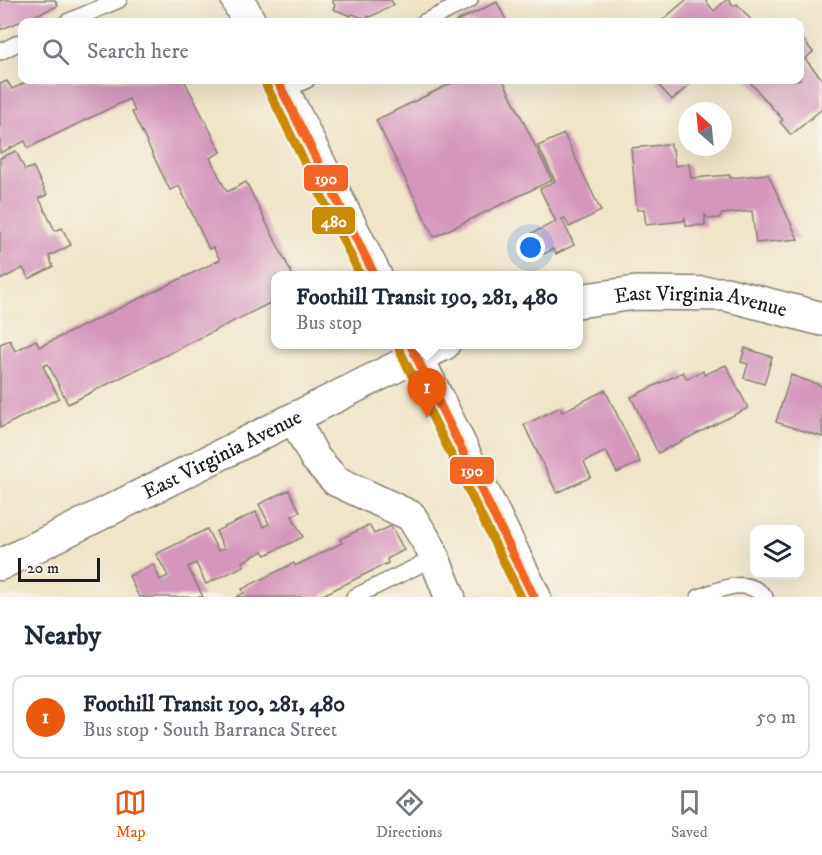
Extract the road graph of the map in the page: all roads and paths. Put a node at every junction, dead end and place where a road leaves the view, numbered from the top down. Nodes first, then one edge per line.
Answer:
1 (119, 0) edge
2 (238, 0) edge
3 (470, 0) edge
4 (76, 18) edge
5 (247, 18) edge
6 (432, 18) edge
7 (18, 43) edge
8 (0, 52) edge
9 (289, 84) edge
10 (373, 271) edge
11 (583, 300) edge
12 (822, 319) edge
13 (423, 349) edge
14 (294, 418) junction
15 (434, 558) junction
16 (0, 565) edge
17 (354, 597) edge
18 (450, 597) edge
19 (534, 597) edge
20 (699, 597) edge
21 (765, 597) edge

1 - 4 lane
2 - 5 main road
3 - 6 lane
7 - 8 lane
9 - 10 main road
11 - 12 main road, East Virginia Avenue
13 - 14 street, East Virginia Avenue
13 - 19 main road
14 - 15 street
14 - 16 street, East Virginia Avenue
15 - 17 lane
15 - 18 street
20 - 21 lane

